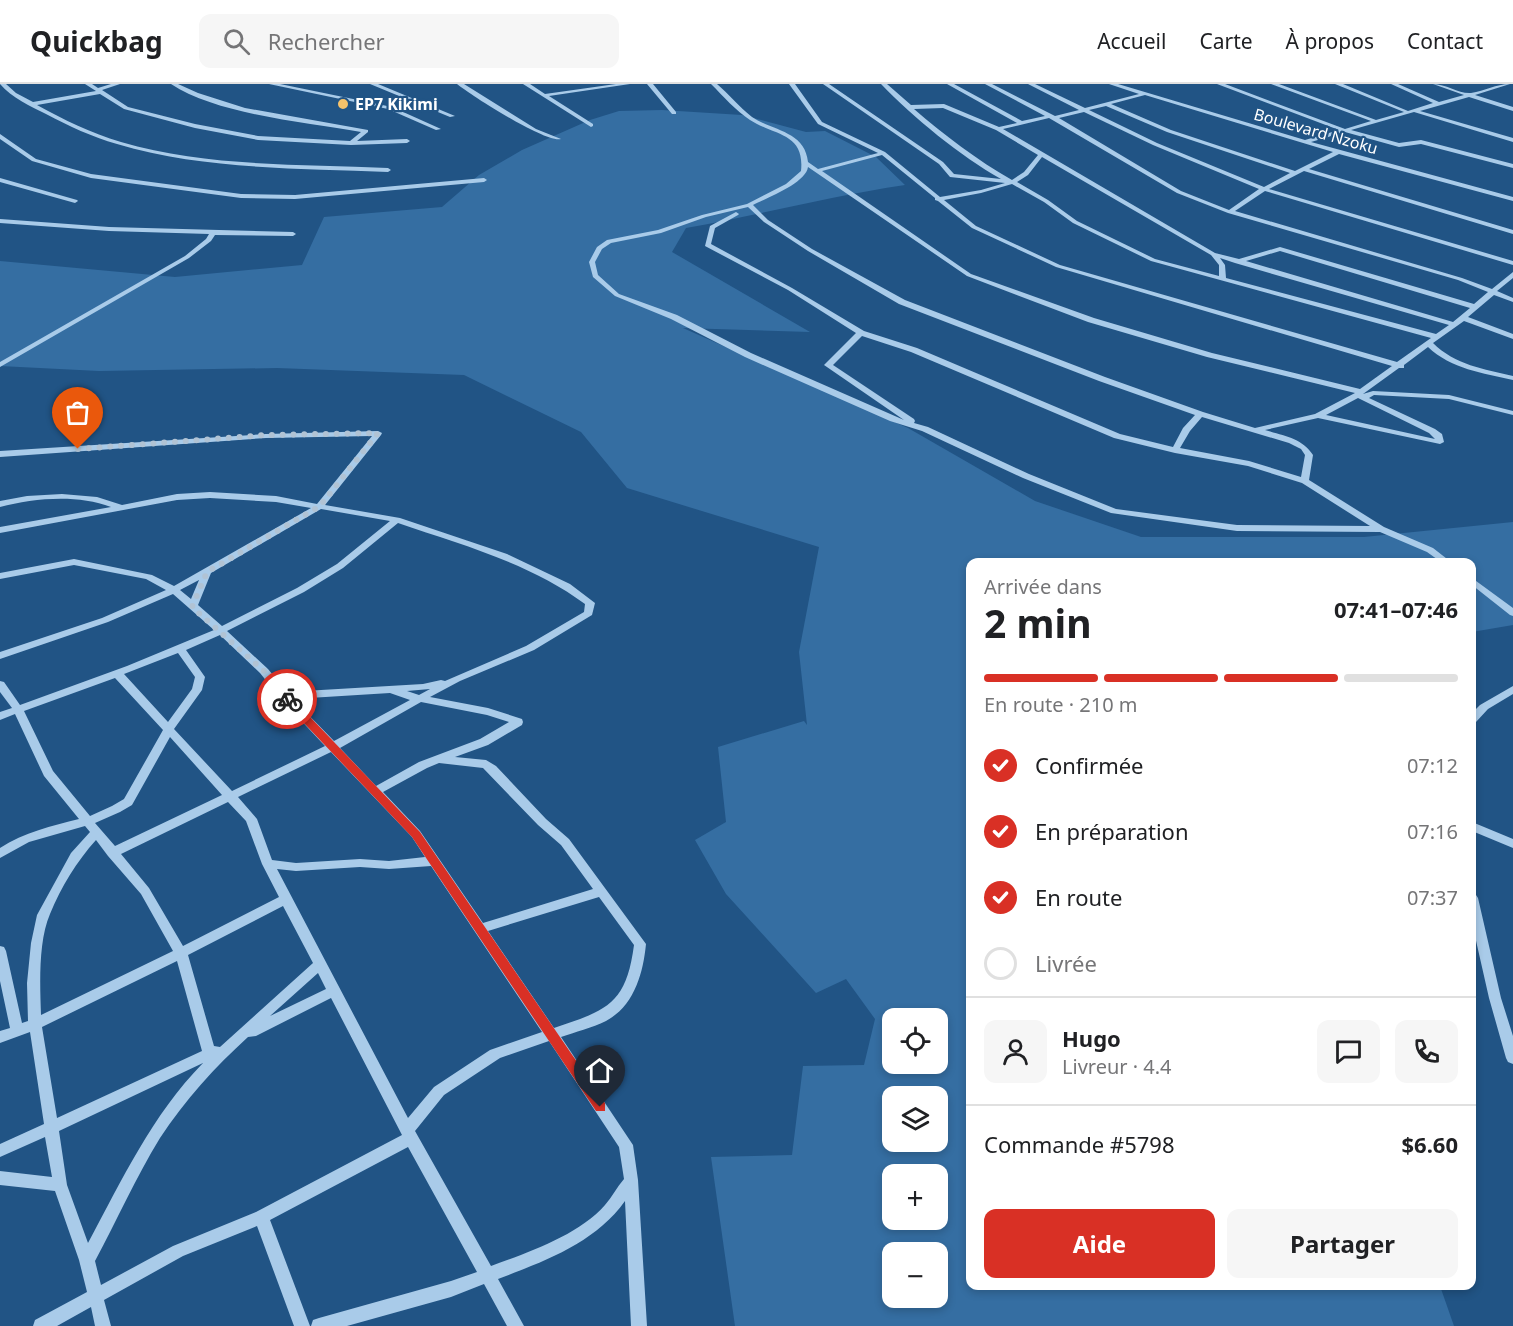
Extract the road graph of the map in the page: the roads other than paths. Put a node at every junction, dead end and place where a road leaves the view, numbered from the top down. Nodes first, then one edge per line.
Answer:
1 (3, 84) edge
2 (88, 84) edge
3 (117, 84) edge
4 (174, 84) edge
5 (272, 84) edge
6 (373, 84) edge
7 (460, 84) edge
8 (526, 84) edge
9 (583, 84) edge
10 (627, 84) edge
11 (650, 84) edge
12 (714, 84) edge
13 (792, 84) edge
14 (826, 84) edge
15 (884, 84) edge
16 (950, 84) edge
17 (988, 84) edge
18 (1030, 84) edge
19 (1112, 84) edge
20 (1142, 84) edge
21 (1220, 84) edge
22 (1274, 84) edge
23 (1338, 84) edge
24 (1394, 84) edge
25 (1436, 84) edge
26 (1507, 84) edge
27 (592, 87) junction
28 (1126, 88) junction
29 (99, 91) junction
30 (1144, 94) junction
31 (547, 95) junction
32 (1466, 95) junction
33 (1437, 103) junction
34 (33, 104) junction
35 (1108, 105) junction
36 (910, 107) junction
37 (1513, 109) edge
38 (1083, 110) junction
39 (1409, 111) junction
40 (674, 113) dead end
41 (452, 116) dead end
42 (1052, 117) junction
43 (1374, 120) junction
44 (1023, 124) junction
45 (591, 125) dead end
46 (438, 129) dead end
47 (998, 129) junction
48 (1344, 130) junction
49 (0, 136) edge
50 (558, 139) dead end
51 (1513, 140) edge
52 (407, 141) dead end
53 (1304, 142) junction
54 (351, 143) junction
55 (1338, 152) junction
56 (883, 153) junction
57 (1042, 154) junction
58 (807, 163) junction
59 (1513, 166) edge
60 (1303, 169) junction
61 (388, 170) dead end
62 (820, 170) junction
63 (1295, 173) junction
64 (0, 180) edge
65 (484, 180) dead end
66 (1010, 182) junction
67 (1264, 189) junction
68 (937, 199) junction
69 (1513, 199) edge
70 (75, 201) dead end
71 (750, 206) junction
72 (1230, 212) junction
73 (0, 220) edge
74 (213, 232) junction
75 (1513, 232) edge
76 (293, 234) dead end
77 (1213, 254) junction
78 (1237, 262) junction
79 (1513, 263) edge
80 (1513, 274) edge
81 (1223, 278) junction
82 (1491, 293) junction
83 (1513, 300) edge
84 (1475, 307) junction
85 (1463, 318) junction
86 (1454, 324) junction
87 (861, 333) junction
88 (1437, 337) junction
89 (1513, 337) edge
90 (1429, 343) junction
91 (0, 365) edge
92 (1401, 366) junction
93 (1513, 378) edge
94 (1361, 395) junction
95 (1513, 413) edge
96 (1200, 414) junction
97 (1318, 416) junction
98 (925, 429) junction
99 (1256, 430) junction
100 (1175, 450) junction
101 (0, 453) edge
102 (1305, 481) junction
103 (0, 504) edge
104 (320, 506) junction
105 (123, 508) junction
106 (398, 520) junction
107 (1381, 529) junction
108 (0, 530) edge
109 (1441, 558) edge
110 (207, 572) junction
111 (0, 576) edge
112 (1476, 584) edge
113 (174, 590) junction
114 (192, 607) junction
115 (1513, 613) edge
116 (219, 629) junction
117 (179, 648) junction
118 (0, 656) edge
119 (117, 673) junction
120 (456, 680) junction
121 (0, 684) edge
122 (390, 689) junction
123 (1513, 689) edge
124 (284, 696) junction
125 (418, 700) junction
126 (18, 709) junction
127 (1476, 715) edge
128 (0, 716) edge
129 (168, 730) junction
130 (334, 746) junction
131 (438, 759) junction
132 (376, 791) junction
133 (230, 795) junction
134 (86, 821) junction
135 (1476, 828) edge
136 (95, 834) junction
137 (1513, 844) edge
138 (112, 853) junction
139 (0, 854) edge
140 (433, 861) junction
141 (268, 864) junction
142 (602, 891) junction
143 (286, 899) junction
144 (1476, 915) edge
145 (479, 929) junction
146 (0, 951) edge
147 (181, 953) junction
148 (321, 963) junction
149 (334, 991) junction
150 (35, 1024) junction
151 (17, 1032) junction
152 (549, 1033) junction
153 (0, 1038) edge
154 (239, 1038) junction
155 (1513, 1058) edge
156 (211, 1059) junction
157 (52, 1126) junction
158 (409, 1134) junction
159 (0, 1151) edge
160 (0, 1178) edge
161 (631, 1180) junction
162 (60, 1185) junction
163 (261, 1217) junction
164 (87, 1260) junction
165 (487, 1274) junction
166 (96, 1295) junction
167 (42, 1326) edge
168 (103, 1326) edge
169 (302, 1326) edge
170 (319, 1326) edge
171 (516, 1326) edge
172 (639, 1326) edge

1 - 34 street
2 - 29 street
3 - 29 street
4 - 54 street
5 - 46 street
6 - 41 street
7 - 50 street
8 - 31 street
9 - 27 street
10 - 27 street
11 - 40 street
12 - 58 street
13 - 56 street
14 - 66 street
15 - 36 street
16 - 44 street
17 - 42 street
18 - 38 street
19 - 28 street, Boulevard Nzoku
20 - 28 street
21 - 48 street
22 - 43 street
23 - 39 street
24 - 33 street
25 - 32 street
26 - 32 street
27 - 31 street
28 - 30 street, Boulevard Nzoku
29 - 34 street
29 - 54 street
30 - 35 street
30 - 53 street, Boulevard Nzoku
31 - 45 street
32 - 33 street
32 - 37 street
33 - 39 street
34 - 61 street
35 - 38 street
35 - 63 street
36 - 47 street
36 - 66 street
38 - 42 street
38 - 67 street
39 - 43 street
39 - 51 street
42 - 44 street
42 - 72 street
43 - 48 street
44 - 47 street
47 - 57 street
48 - 53 street
48 - 59 street
49 - 65 street
52 - 54 street
53 - 55 street, Boulevard Nzoku
55 - 60 street
55 - 69 street, Boulevard Nzoku
56 - 62 street
56 - 68 street
57 - 66 street
57 - 77 street
58 - 62 street
58 - 71 street
60 - 63 street
60 - 75 street
62 - 94 street
63 - 67 street
64 - 70 street
66 - 68 street
66 - 81 street
67 - 72 street
67 - 79 street
68 - 92 street
71 - 87 street
71 - 96 street
71 - 98 street
72 - 82 street
73 - 74 street
74 - 76 street
74 - 91 street
77 - 78 street
77 - 81 street
78 - 84 street
78 - 86 street
80 - 82 street
81 - 88 street
82 - 83 street
82 - 84 street
84 - 85 street
85 - 86 street
85 - 89 street
86 - 88 street
87 - 98 street
87 - 100 street
88 - 90 street
90 - 92 street
90 - 93 street
92 - 94 street
94 - 95 street
94 - 97 street
94 - 97 street
96 - 99 street
96 - 100 street
97 - 99 street
98 - 107 street
99 - 102 street
100 - 102 street
101 - 104 street
102 - 107 street
103 - 105 street
104 - 105 street
104 - 106 street
104 - 110 street
105 - 108 street
106 - 116 street
106 - 120 street
107 - 109 street
110 - 113 street
110 - 114 street
111 - 113 street
112 - 115 street
113 - 114 street
113 - 118 street
114 - 116 street
116 - 117 street
116 - 124 street
117 - 119 street
117 - 129 street
119 - 126 street
119 - 129 street
120 - 122 street
120 - 125 street
121 - 126 street
122 - 124 street
122 - 125 street
123 - 127 street
124 - 130 street
125 - 130 street
125 - 131 street
126 - 128 street
126 - 134 street
129 - 133 street
129 - 134 street
130 - 132 street
130 - 133 street
131 - 132 street
131 - 142 street
132 - 140 street
133 - 138 street
133 - 141 street
134 - 136 street
134 - 139 street
135 - 137 street
136 - 138 street
136 - 150 street
138 - 147 street
140 - 141 street
140 - 145 street
141 - 143 street
142 - 145 street
142 - 152 street
143 - 147 street
143 - 148 street
144 - 155 street
145 - 152 street
146 - 151 street
147 - 150 street
147 - 156 street
148 - 149 street
148 - 154 street
149 - 154 street
149 - 158 street
150 - 151 street
150 - 157 street
151 - 153 street
152 - 158 street
152 - 161 street
154 - 156 street
156 - 157 street
156 - 164 street
157 - 159 street
157 - 162 street
158 - 163 street
158 - 165 street
160 - 162 street
161 - 165 street
161 - 172 street
162 - 164 street
163 - 166 street
163 - 169 street
164 - 166 street
165 - 170 street
165 - 171 street
166 - 167 street
166 - 168 street

